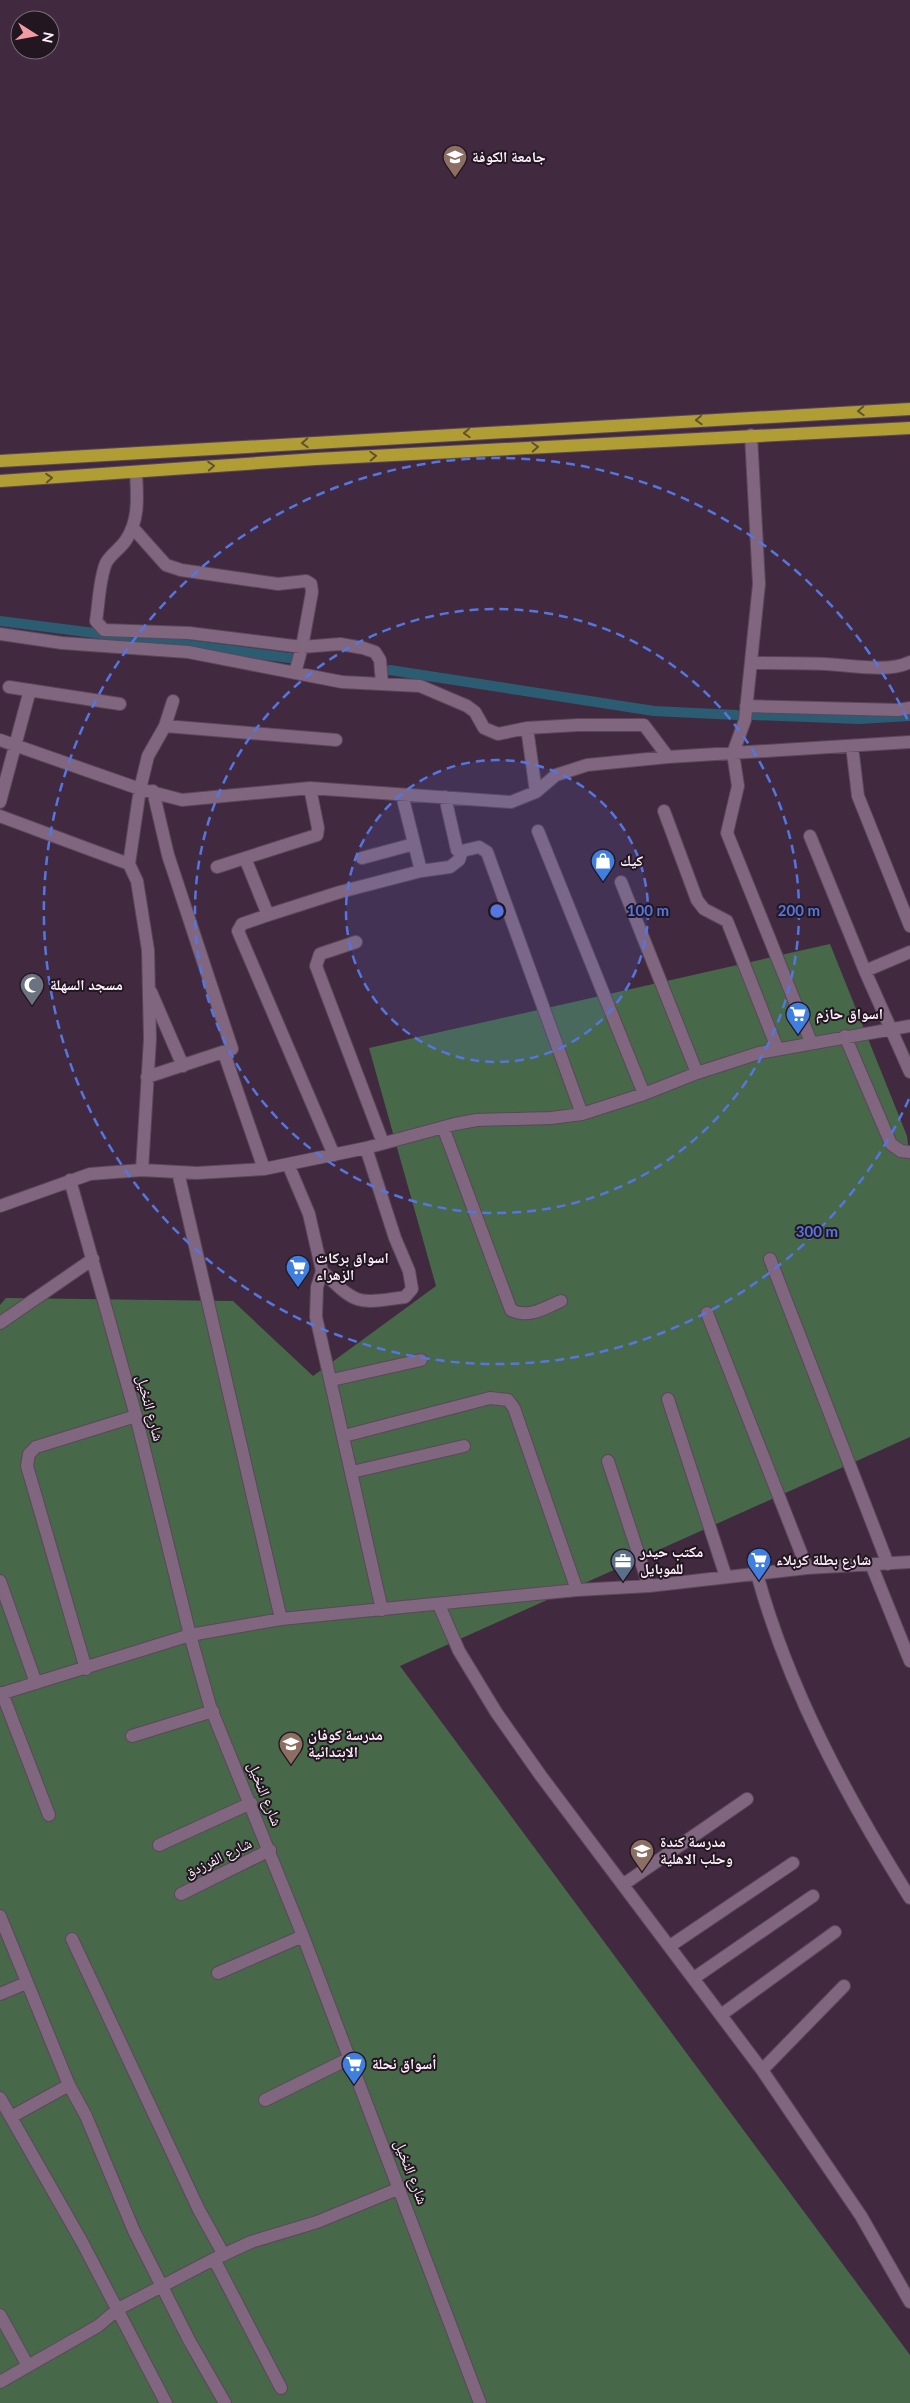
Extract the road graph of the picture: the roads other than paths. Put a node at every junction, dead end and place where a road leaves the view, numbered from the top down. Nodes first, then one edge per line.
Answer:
1 (910, 409) edge
2 (910, 428) edge
3 (751, 435) junction
4 (0, 461) edge
5 (136, 472) junction
6 (0, 482) edge
7 (134, 528) junction
8 (0, 634) edge
9 (302, 647) junction
10 (751, 662) junction
11 (910, 662) edge
12 (295, 673) junction
13 (382, 683) junction
14 (9, 687) dead end
15 (30, 690) junction
16 (173, 701) dead end
17 (120, 704) dead end
18 (746, 706) junction
19 (910, 708) edge
20 (164, 726) junction
21 (527, 728) junction
22 (0, 740) edge
23 (336, 740) dead end
24 (910, 742) edge
25 (852, 746) junction
26 (16, 747) junction
27 (733, 753) junction
28 (668, 757) junction
29 (310, 788) junction
30 (146, 790) junction
31 (536, 792) junction
32 (402, 795) junction
33 (445, 798) junction
34 (0, 802) edge
35 (664, 812) dead end
36 (0, 816) edge
37 (538, 831) dead end
38 (810, 836) dead end
39 (414, 844) junction
40 (462, 852) junction
41 (245, 858) junction
42 (362, 858) dead end
43 (129, 864) junction
44 (217, 867) dead end
45 (421, 871) junction
46 (621, 882) dead end
47 (268, 915) junction
48 (910, 926) edge
49 (356, 942) dead end
50 (910, 952) edge
51 (865, 971) junction
52 (149, 986) junction
53 (910, 1026) edge
54 (890, 1029) junction
55 (845, 1036) junction
56 (811, 1042) junction
57 (777, 1048) junction
58 (224, 1053) junction
59 (183, 1066) junction
60 (697, 1072) junction
61 (910, 1072) edge
62 (147, 1077) junction
63 (644, 1094) junction
64 (582, 1114) junction
65 (443, 1126) junction
66 (383, 1143) junction
67 (366, 1148) junction
68 (910, 1152) edge
69 (334, 1155) junction
70 (288, 1164) junction
71 (264, 1169) junction
72 (142, 1170) junction
73 (178, 1172) junction
74 (70, 1180) junction
75 (0, 1206) edge
76 (93, 1259) junction
77 (770, 1259) dead end
78 (322, 1271) junction
79 (561, 1301) dead end
80 (707, 1313) dead end
81 (0, 1323) edge
82 (421, 1360) dead end
83 (332, 1380) junction
84 (668, 1399) dead end
85 (136, 1416) junction
86 (344, 1436) junction
87 (464, 1446) dead end
88 (608, 1461) dead end
89 (352, 1472) junction
90 (910, 1562) edge
91 (871, 1564) junction
92 (888, 1564) junction
93 (807, 1568) junction
94 (757, 1574) junction
95 (726, 1577) junction
96 (0, 1581) edge
97 (649, 1586) junction
98 (577, 1590) junction
99 (439, 1605) junction
100 (382, 1610) junction
101 (281, 1619) junction
102 (190, 1635) junction
103 (910, 1661) edge
104 (86, 1669) junction
105 (36, 1683) junction
106 (1, 1694) edge
107 (213, 1711) junction
108 (132, 1736) dead end
109 (747, 1799) dead end
110 (251, 1803) junction
111 (49, 1815) dead end
112 (159, 1845) dead end
113 (270, 1850) junction
114 (793, 1863) dead end
115 (624, 1884) junction
116 (181, 1894) dead end
117 (813, 1896) dead end
118 (910, 1898) edge
119 (0, 1916) edge
120 (835, 1932) dead end
121 (303, 1936) junction
122 (72, 1939) dead end
123 (670, 1946) junction
124 (218, 1973) dead end
125 (694, 1978) junction
126 (26, 1982) junction
127 (844, 1986) dead end
128 (0, 1994) edge
129 (721, 2015) junction
130 (350, 2058) junction
131 (762, 2070) junction
132 (69, 2085) junction
133 (0, 2098) edge
134 (265, 2100) dead end
135 (11, 2118) junction
136 (400, 2188) junction
137 (219, 2257) junction
138 (162, 2287) junction
139 (909, 2297) edge
140 (118, 2310) junction
141 (0, 2315) edge
142 (27, 2364) junction
143 (0, 2382) edge
144 (281, 2388) dead end
145 (166, 2403) edge
146 (225, 2403) edge
147 (480, 2403) edge

1 -> 4 main road
2 - 3 main road
5 -> 3 main road
3 - 10 street
6 -> 5 main road
5 - 7 street
7 - 9 street
7 - 9 street
8 - 12 street
9 - 12 street
9 - 13 street
10 - 11 street
10 - 18 street
12 - 13 street
13 - 21 street
14 - 15 street
15 - 17 street
15 - 26 street
16 - 20 street
18 - 19 street
18 - 27 street
20 - 23 street
20 - 30 street
21 - 28 street
21 - 31 street
22 - 26 street
24 - 25 street
25 - 27 street
25 - 48 street
26 - 30 street
26 - 34 street
27 - 28 street
27 - 56 street
28 - 31 street
29 - 30 street
29 - 32 street
29 - 41 street
30 - 43 street
30 - 58 street
31 - 33 street
32 - 33 street
32 - 39 street
33 - 40 street
35 - 57 street
36 - 43 street
37 - 63 street
38 - 51 street
39 - 42 street
39 - 45 street
40 - 45 street
40 - 64 street
41 - 44 street
41 - 47 street
43 - 52 street
45 - 47 street
46 - 60 street
47 - 69 street
49 - 66 street
50 - 51 street
51 - 54 street
52 - 59 street
52 - 62 street
53 - 54 street
54 - 55 street
54 - 61 street
55 - 56 street
55 - 68 street
56 - 57 street
57 - 60 street
58 - 59 street
58 - 71 street
59 - 62 street
60 - 63 street
62 - 72 street
63 - 64 street
64 - 65 street
65 - 66 street
65 - 79 street
66 - 67 street
67 - 69 street
67 - 78 street
69 - 70 street
70 - 71 street
70 - 78 street
71 - 73 street
72 - 73 street
72 - 74 street
73 - 101 street
74 - 75 street
74 - 76 street, شارع النخيل
76 - 81 street
76 - 85 street, شارع النخيل
77 - 92 street
78 - 83 street
80 - 93 street
82 - 83 street
83 - 86 street
84 - 95 street
85 - 102 street, شارع النخيل
85 - 104 street
86 - 89 street
86 - 98 street
87 - 89 street
88 - 97 street
89 - 100 street
90 - 92 street
91 - 92 street
91 - 93 street
91 - 103 street
93 - 94 street
94 - 95 street
94 - 118 street
95 - 97 street
96 - 105 street
97 - 98 street
98 - 99 street
99 - 100 street
99 - 115 street
100 - 101 street
101 - 102 street
102 - 104 street
102 - 107 street, شارع النخيل
104 - 105 street
105 - 106 street
106 - 111 street
107 - 108 street
107 - 110 street, شارع النخيل
109 - 115 street
110 - 112 street
110 - 113 street, شارع النخيل
113 - 116 street, شارع الفرزدق
113 - 121 street, شارع النخيل
114 - 123 street
115 - 123 street
117 - 125 street
119 - 126 street
120 - 129 street
121 - 124 street
121 - 130 street, شارع النخيل
122 - 137 street
123 - 125 street
125 - 129 street
126 - 128 street
126 - 132 street
127 - 131 street
129 - 131 street
130 - 134 street
130 - 136 street, شارع النخيل
131 - 139 street
132 - 135 street
132 - 138 street
133 - 135 street
135 - 140 street
136 - 137 street
136 - 147 street, شارع النخيل
137 - 138 street
137 - 144 street
138 - 140 street
138 - 146 street
140 - 142 street
140 - 145 street
141 - 142 street
142 - 143 street

